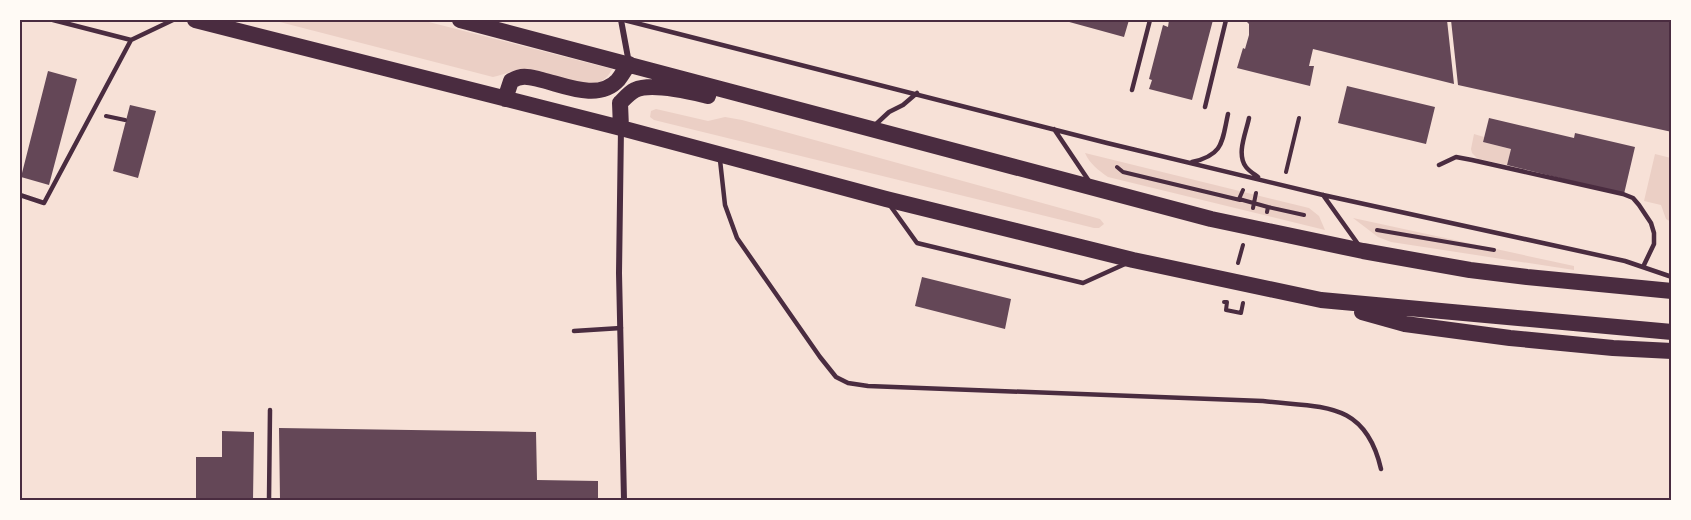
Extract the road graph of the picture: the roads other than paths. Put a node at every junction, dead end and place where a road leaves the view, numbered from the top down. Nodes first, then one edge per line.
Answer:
1 (53, 20) edge
2 (173, 20) edge
3 (195, 20) edge
4 (460, 20) edge
5 (622, 20) edge
6 (1150, 20) edge
7 (1226, 20) edge
8 (131, 40) junction
9 (629, 64) junction
10 (1132, 90) dead end
11 (917, 93) junction
12 (505, 99) junction
13 (1205, 107) dead end
14 (1228, 114) dead end
15 (1249, 118) dead end
16 (621, 128) junction
17 (872, 128) junction
18 (1054, 129) junction
19 (720, 154) junction
20 (1190, 162) junction
21 (1439, 165) dead end
22 (1260, 179) junction
23 (1094, 188) junction
24 (20, 195) edge
25 (1323, 195) junction
26 (886, 200) junction
27 (1363, 251) junction
28 (1133, 260) junction
29 (1643, 267) junction
30 (1671, 277) edge
31 (1583, 283) junction
32 (1671, 283) edge
33 (1671, 291) edge
34 (1321, 300) junction
35 (621, 328) junction
36 (574, 331) dead end
37 (1671, 333) edge
38 (1671, 351) edge
39 (270, 410) dead end
40 (1382, 469) dead end
41 (268, 501) edge
42 (624, 501) edge

1 - 8 lane
2 - 8 lane
3 - 12 highway
4 - 9 highway
5 - 9 street
5 - 11 lane
6 - 10 lane
7 - 13 lane
8 - 24 lane
9 - 12 highway
9 - 17 highway
11 - 17 lane
11 - 18 lane
12 - 16 highway
14 - 20 lane
15 - 22 lane
16 - 17 highway
16 - 19 highway
16 - 35 street
17 - 23 highway
18 - 20 lane
18 - 23 lane
19 - 26 highway
19 - 40 lane
20 - 22 lane
21 - 29 lane
22 - 25 lane
23 - 27 highway
25 - 27 lane
25 - 29 lane
26 - 28 highway
26 - 28 lane
27 - 31 highway
28 - 34 highway
29 - 30 lane
31 - 32 highway
31 - 33 highway
34 - 37 highway
34 - 38 highway
35 - 36 lane
35 - 42 street
39 - 41 lane

